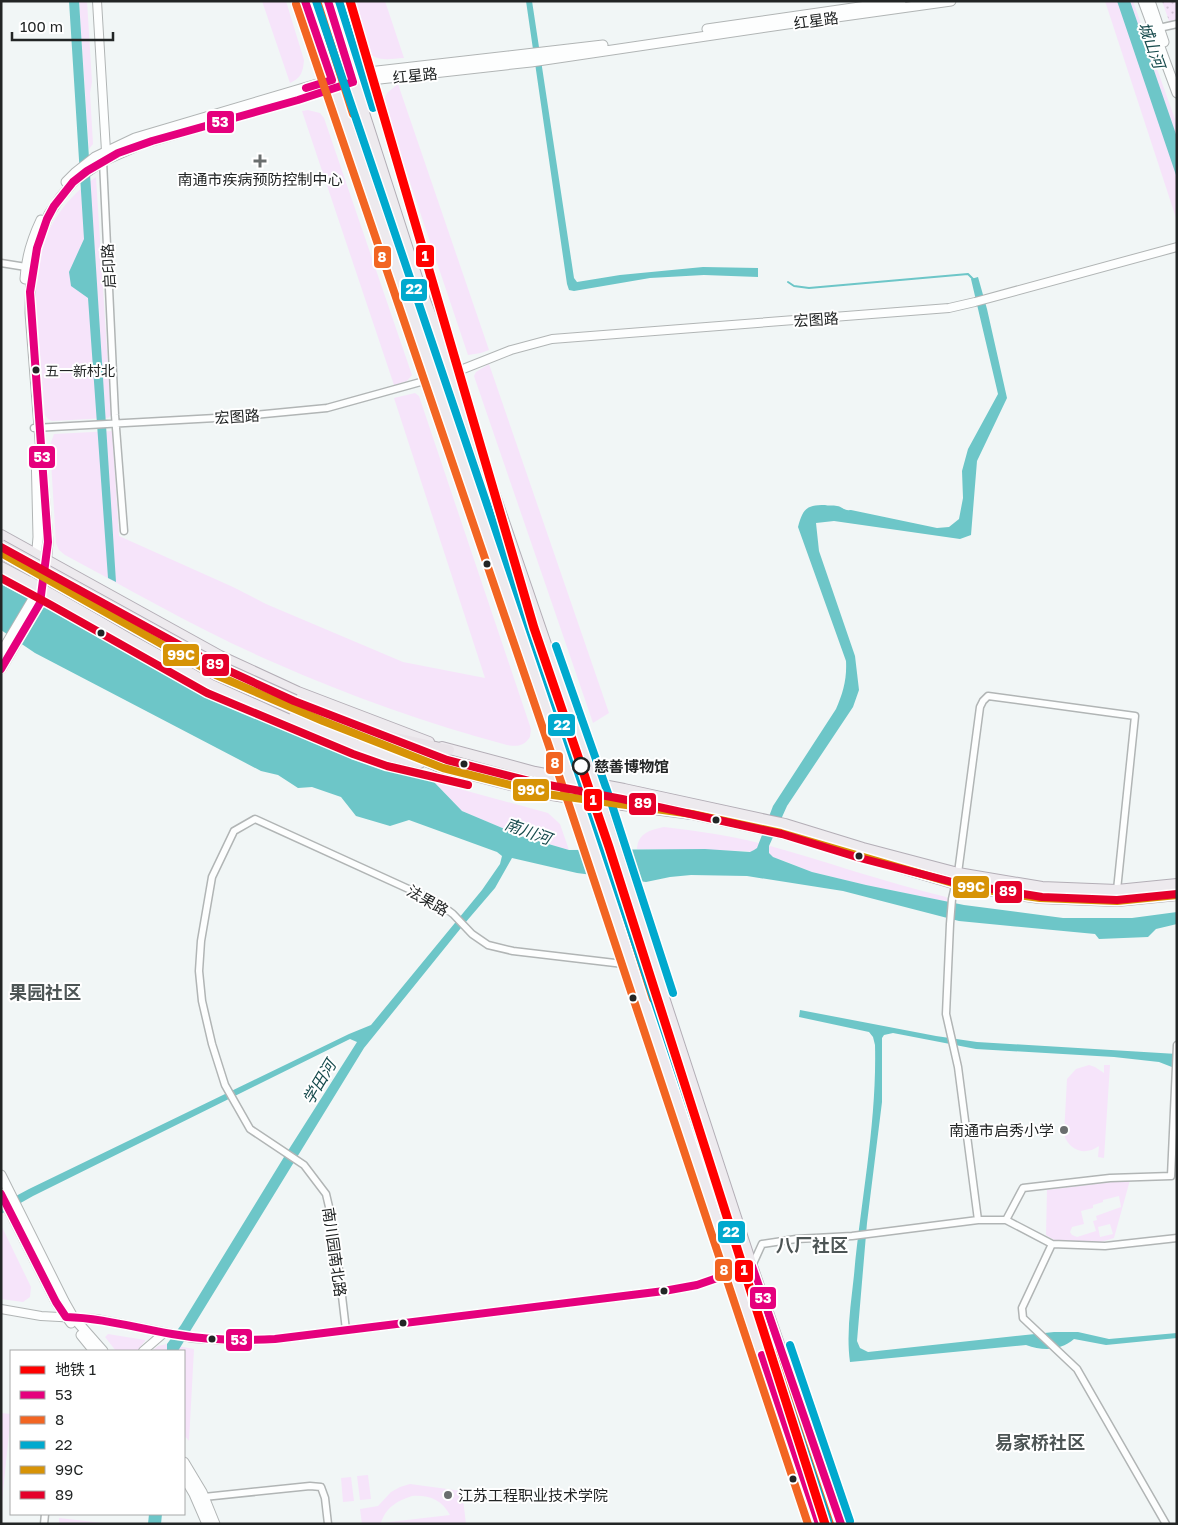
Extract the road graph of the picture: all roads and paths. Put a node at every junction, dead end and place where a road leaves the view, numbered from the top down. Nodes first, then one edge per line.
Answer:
1 (97, 1) edge
2 (305, 1) edge
3 (328, 1) edge
4 (901, 1) edge
5 (951, 1) edge
6 (1142, 1) edge
7 (1150, 1) edge
8 (1177, 24) edge
9 (1159, 28) junction
10 (548, 56) junction
11 (352, 78) junction
12 (1177, 78) edge
13 (334, 84) junction
14 (1177, 93) edge
15 (106, 151) junction
16 (98, 161) junction
17 (75, 176) junction
18 (1177, 247) edge
19 (1, 263) edge
20 (26, 267) junction
21 (453, 373) junction
22 (435, 378) junction
23 (114, 424) junction
24 (37, 428) junction
25 (124, 531) dead end
26 (1, 535) edge
27 (1, 545) edge
28 (1, 553) edge
29 (42, 558) junction
30 (1, 567) edge
31 (39, 587) junction
32 (12, 643) junction
33 (1, 653) edge
34 (1, 669) edge
35 (294, 704) junction
36 (449, 750) junction
37 (443, 768) junction
38 (569, 780) junction
39 (593, 784) junction
40 (577, 799) junction
41 (600, 802) junction
42 (255, 820) joint
43 (762, 824) junction
44 (783, 828) junction
45 (958, 873) junction
46 (956, 884) junction
47 (1177, 884) edge
48 (1117, 890) junction
49 (1177, 895) edge
50 (632, 965) junction
51 (1176, 1048) edge
52 (1, 1175) edge
53 (5, 1197) edge
54 (978, 1220) junction
55 (1006, 1220) junction
56 (1177, 1238) edge
57 (1052, 1244) junction
58 (752, 1266) junction
59 (735, 1273) junction
60 (1, 1309) edge
61 (70, 1317) junction
62 (346, 1330) junction
63 (168, 1334) junction
64 (93, 1350) edge
65 (102, 1350) edge
66 (144, 1350) edge
67 (185, 1464) edge
68 (185, 1478) edge
69 (201, 1499) junction
70 (207, 1524) edge
71 (215, 1524) edge
72 (328, 1524) edge
73 (819, 1524) edge
74 (841, 1524) edge
75 (1166, 1524) edge

1 - 15 street
2 - 13 main road
3 - 11 main road
4 - 10 main road, 红星路
5 - 10 main road, 红星路
6 - 14 main road
7 - 9 main road
8 - 9 street
9 - 12 main road
10 - 11 main road, 红星路
11 - 13 main road, 红星路
11 - 21 main road
13 - 15 main road, 红星路
13 - 16 main road, 红星路
13 - 22 main road
15 - 16 main road, 红星路
16 - 17 main road, 红星路
16 - 23 street, 启印路
17 - 20 main road, 红星路
17 - 24 main road, 红星路
18 - 21 street, 宏图路
19 - 20 street
20 - 24 main road, 红星路
21 - 39 main road
22 - 23 street, 宏图路
22 - 38 main road
23 - 24 street, 宏图路
23 - 25 street, 启印路
24 - 29 main road, 红星路
26 - 29 main road
27 - 35 highway, bridge
28 - 35 highway, bridge
29 - 31 main road, 红星路
29 - 36 main road
30 - 31 main road
31 - 32 main road, 红星路
31 - 37 main road
32 - 33 main road
32 - 34 main road
35 - 36 highway
35 - 37 highway
36 - 38 main road
37 - 40 main road
38 - 39 main road
38 - 40 main road
39 - 41 main road
39 - 43 main road
40 - 41 main road
40 - 50 main road
41 - 43 main road
41 - 58 main road
42 - 50 street, 法果路
42 - 62 street, 南川园南北路
43 - 44 main road
44 - 45 main road
44 - 46 main road
45 - 46 street
45 - 48 main road
45 - 48 street
46 - 49 main road
46 - 54 street
47 - 48 main road
50 - 59 main road
51 - 55 street
52 - 53 main road
53 - 61 main road
54 - 55 street
54 - 58 street
55 - 57 street
56 - 57 street
57 - 75 street
58 - 59 street
58 - 74 main road
59 - 62 street
59 - 73 main road
60 - 61 street
61 - 63 street
61 - 64 main road
61 - 65 main road
62 - 63 street
63 - 66 street
67 - 69 main road
68 - 69 main road
69 - 70 main road
69 - 71 main road
69 - 72 street

